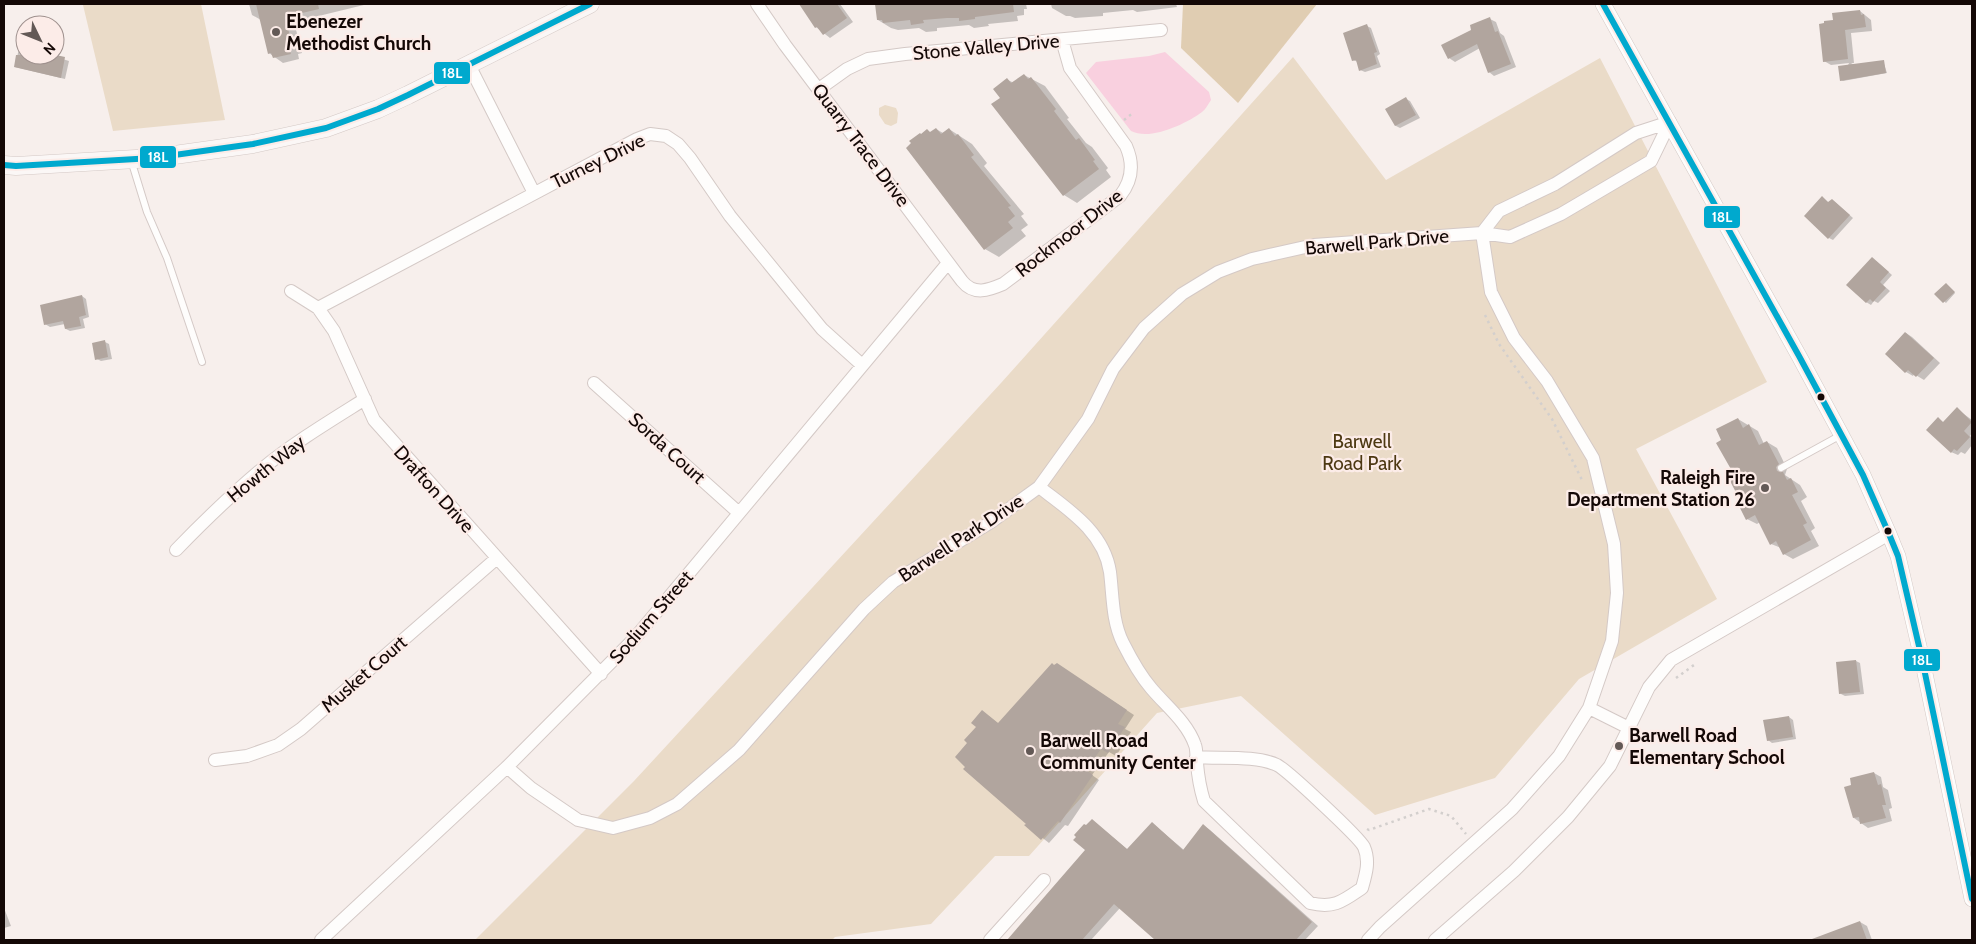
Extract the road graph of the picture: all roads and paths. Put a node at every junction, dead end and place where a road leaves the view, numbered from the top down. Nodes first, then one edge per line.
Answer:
1 (590, 4) edge
2 (758, 4) edge
3 (1603, 4) edge
4 (1161, 30) dead end
5 (1062, 40) junction
6 (469, 65) junction
7 (819, 89) junction
8 (1670, 122) junction
9 (130, 159) junction
10 (4, 165) edge
11 (534, 193) junction
12 (1482, 232) junction
13 (948, 262) junction
14 (966, 286) joint
15 (291, 291) dead end
16 (1483, 307) dead end
17 (318, 308) junction
18 (202, 362) dead end
19 (862, 365) junction
20 (594, 383) dead end
21 (365, 399) junction
22 (1841, 434) junction
23 (1781, 468) dead end
24 (1584, 484) dead end
25 (1039, 487) junction
26 (739, 513) junction
27 (1889, 534) junction
28 (176, 550) dead end
29 (497, 558) junction
30 (1696, 663) dead end
31 (601, 674) junction
32 (1672, 681) dead end
33 (1588, 708) junction
34 (1629, 728) junction
35 (1196, 757) junction
36 (215, 760) dead end
37 (507, 767) junction
38 (1362, 824) dead end
39 (1473, 828) dead end
40 (1044, 880) dead end
41 (1972, 899) edge
42 (321, 940) edge
43 (990, 940) edge
44 (1368, 940) edge
45 (1435, 940) edge

1 - 6 main road
2 - 7 street, Quarry Trace Drive
3 - 8 street
4 - 5 street, Stone Valley Drive
5 - 7 street, Stone Valley Drive
5 - 14 street, Rockmoor Drive
6 - 9 main road
6 - 11 street
7 - 13 street, Quarry Trace Drive
8 - 12 street
8 - 12 street, Barwell Park Drive
8 - 22 street
9 - 10 main road
9 - 18 lane
11 - 17 street, Turney Drive
11 - 19 street, Turney Drive
12 - 25 street, Barwell Park Drive
12 - 33 street
13 - 14 street, Quarry Trace Drive
13 - 19 street, Sodium Street
15 - 17 street, Drafton Drive
16 - 24 path
17 - 21 street, Drafton Drive
19 - 26 street, Sodium Street
20 - 26 street, Sorda Court
21 - 28 street, Howth Way
21 - 29 street, Drafton Drive
22 - 23 lane
22 - 27 street
25 - 35 street
25 - 37 street, Barwell Park Drive
26 - 31 street, Sodium Street
27 - 34 street
27 - 41 street
29 - 31 street, Drafton Drive
29 - 36 street, Musket Court
30 - 32 path
31 - 37 street, Sodium Street
33 - 34 street
33 - 44 street
34 - 45 street
35 - 35 street
37 - 42 street, Sodium Street
38 - 39 path
40 - 43 street

